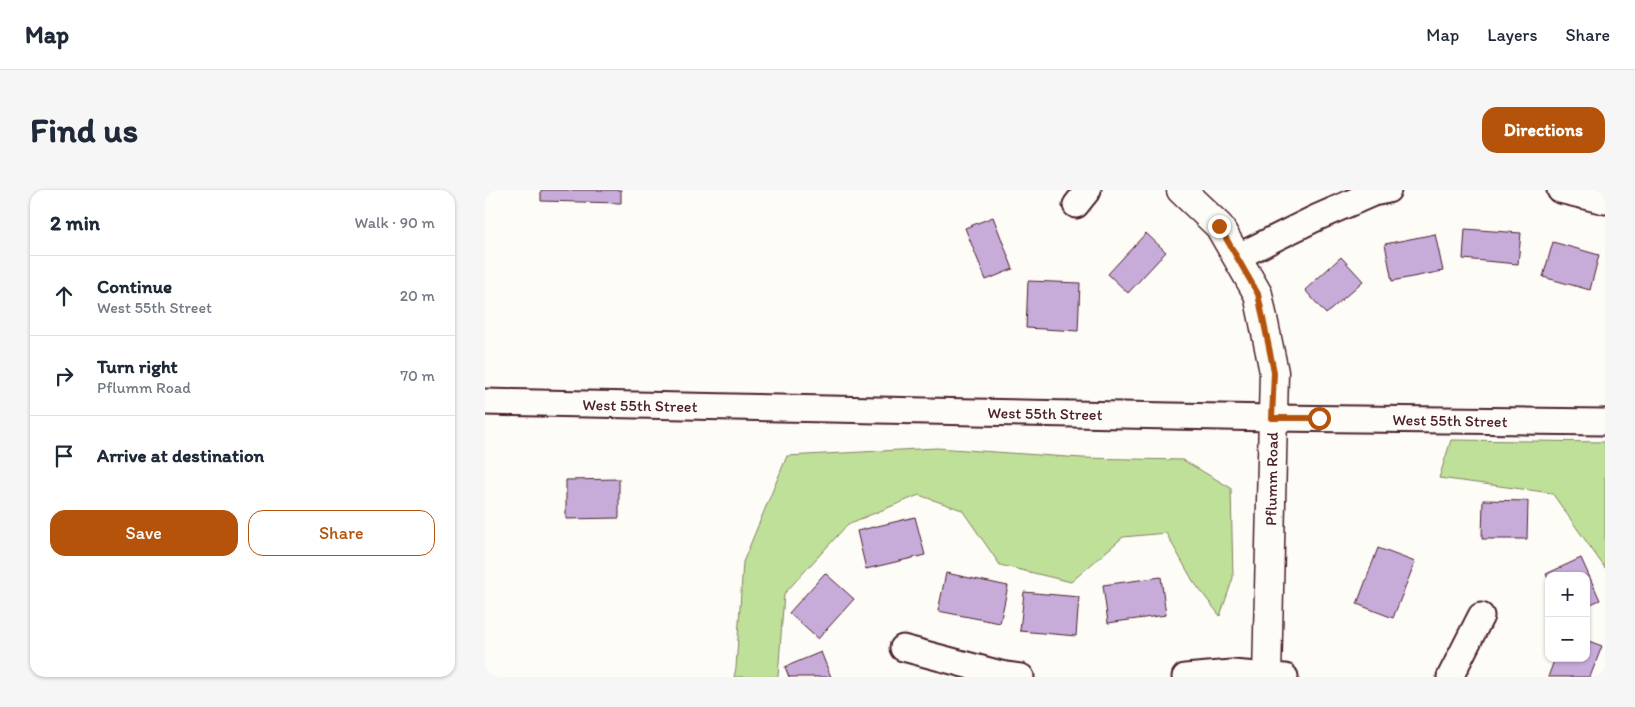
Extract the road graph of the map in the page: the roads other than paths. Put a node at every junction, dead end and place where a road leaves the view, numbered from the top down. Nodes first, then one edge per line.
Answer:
1 (1181, 190) edge
2 (1388, 190) edge
3 (1560, 190) edge
4 (1605, 201) edge
5 (1237, 257) junction
6 (485, 402) edge
7 (1272, 418) junction
8 (1605, 422) edge
9 (1481, 616) dead end
10 (903, 648) dead end
11 (1021, 677) edge
12 (1185, 677) edge
13 (1273, 677) edge
14 (1450, 677) edge

1 - 5 main road, Pflumm Road
2 - 5 street
3 - 4 street
5 - 7 main road, Pflumm Road
6 - 7 street, West 55th Street
7 - 8 street, West 55th Street
7 - 13 main road, Pflumm Road
9 - 14 street
10 - 11 street
12 - 13 street

